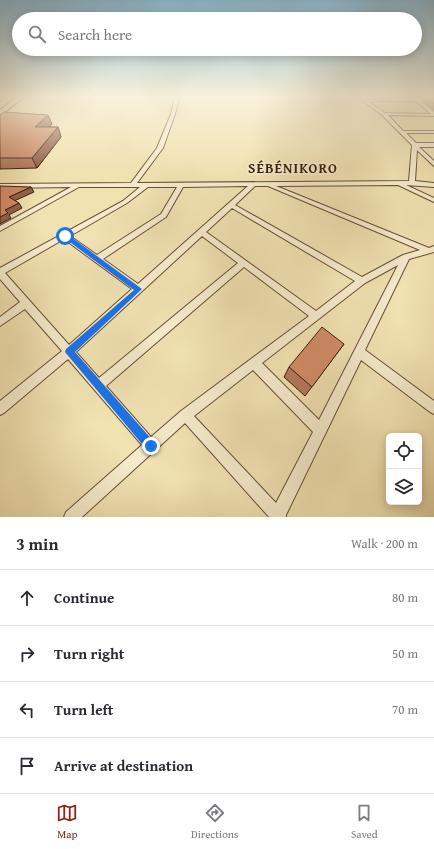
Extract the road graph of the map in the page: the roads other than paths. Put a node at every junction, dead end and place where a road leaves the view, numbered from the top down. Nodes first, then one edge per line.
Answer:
1 (170, 121) edge
2 (391, 121) edge
3 (402, 132) junction
4 (434, 132) edge
5 (415, 145) junction
6 (434, 145) edge
7 (434, 164) edge
8 (399, 183) junction
9 (412, 183) junction
10 (254, 184) junction
11 (267, 184) junction
12 (146, 185) junction
13 (181, 185) junction
14 (434, 185) edge
15 (0, 186) edge
16 (10, 186) junction
17 (78, 186) junction
18 (132, 186) junction
19 (0, 190) edge
20 (434, 200) edge
21 (231, 205) junction
22 (0, 229) edge
23 (202, 232) junction
24 (65, 236) junction
25 (431, 249) edge
26 (406, 257) junction
27 (98, 259) junction
28 (244, 263) junction
29 (0, 272) edge
30 (362, 281) junction
31 (139, 289) junction
32 (26, 303) junction
33 (316, 316) junction
34 (0, 322) edge
35 (69, 352) junction
36 (359, 352) junction
37 (254, 363) junction
38 (98, 386) junction
39 (434, 408) edge
40 (0, 409) edge
41 (185, 415) junction
42 (320, 430) junction
43 (151, 446) junction
44 (71, 517) edge
45 (278, 517) edge

1 - 18 street
2 - 3 street
3 - 4 street
3 - 5 street
5 - 6 street
5 - 7 street
5 - 9 street
8 - 9 street
8 - 11 street
8 - 20 street
9 - 14 street
10 - 11 street
10 - 13 street
10 - 21 street
11 - 25 street
12 - 13 street
12 - 18 street
12 - 24 street
13 - 27 street
15 - 16 street
16 - 17 street
16 - 19 street
17 - 18 street
17 - 22 street
21 - 23 street
21 - 30 street
23 - 28 street
23 - 31 street
24 - 27 street
24 - 29 street
25 - 26 street
26 - 30 street
26 - 36 street
27 - 31 street
28 - 33 street
28 - 38 street
29 - 32 street
30 - 33 street
31 - 35 street
32 - 34 street
32 - 35 street
33 - 37 street
35 - 38 street
35 - 40 street
36 - 39 street
36 - 42 street
37 - 41 street
37 - 42 street
38 - 43 street
41 - 43 street
41 - 45 street
42 - 45 street
43 - 44 street

